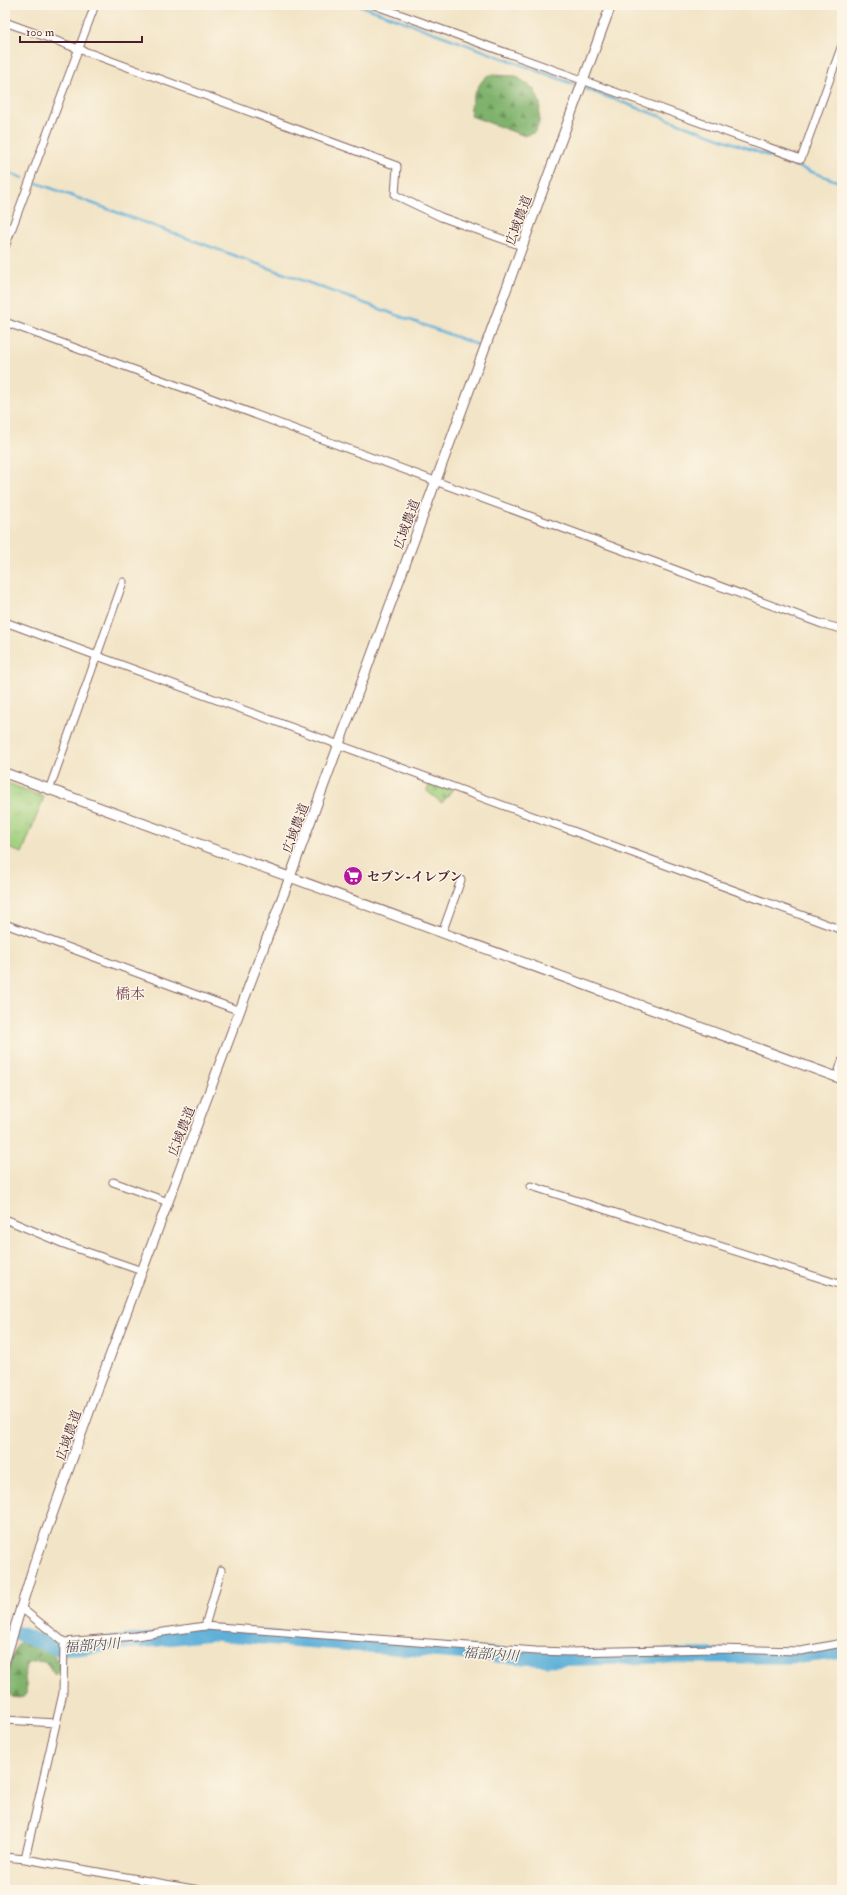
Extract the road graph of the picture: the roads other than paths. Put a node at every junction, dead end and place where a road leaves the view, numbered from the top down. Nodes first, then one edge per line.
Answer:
1 (95, 5) edge
2 (374, 5) edge
3 (611, 5) edge
4 (5, 22) edge
5 (842, 45) edge
6 (79, 49) junction
7 (583, 82) junction
8 (522, 246) junction
9 (5, 247) edge
10 (5, 322) edge
11 (436, 481) junction
12 (122, 582) dead end
13 (5, 622) edge
14 (842, 629) edge
15 (97, 656) junction
16 (339, 745) junction
17 (5, 773) edge
18 (49, 790) junction
19 (290, 877) junction
20 (461, 880) dead end
21 (5, 924) edge
22 (842, 930) edge
23 (442, 932) junction
24 (240, 1011) junction
25 (842, 1061) edge
26 (839, 1078) edge
27 (113, 1182) dead end
28 (531, 1186) dead end
29 (168, 1202) junction
30 (5, 1220) edge
31 (142, 1271) junction
32 (842, 1285) edge
33 (221, 1570) dead end
34 (20, 1607) junction
35 (205, 1626) junction
36 (64, 1643) junction
37 (842, 1643) edge
38 (5, 1660) edge
39 (5, 1720) edge
40 (56, 1723) junction
41 (5, 1857) edge
42 (25, 1859) junction
43 (198, 1890) edge

1 - 6 street
2 - 7 street
3 - 7 street, 広域農道
4 - 6 street
5 - 7 street
6 - 8 street
6 - 9 street
7 - 8 street, 広域農道
8 - 11 street, 広域農道
10 - 11 street
11 - 14 street
11 - 16 street, 広域農道
12 - 15 street
13 - 15 street
15 - 16 street
15 - 18 street
16 - 19 street, 広域農道
16 - 22 street
17 - 18 street
18 - 19 street
19 - 23 street
19 - 24 street, 広域農道
20 - 23 street
21 - 24 street
23 - 26 street
24 - 29 street, 広域農道
25 - 26 street
27 - 29 street
28 - 32 street
29 - 31 street, 広域農道
30 - 31 street
31 - 34 street, 広域農道
33 - 35 street
34 - 36 street
34 - 38 street, 広域農道
35 - 36 street
35 - 37 street
36 - 40 street
39 - 40 street
40 - 42 street
41 - 42 street
42 - 43 street

